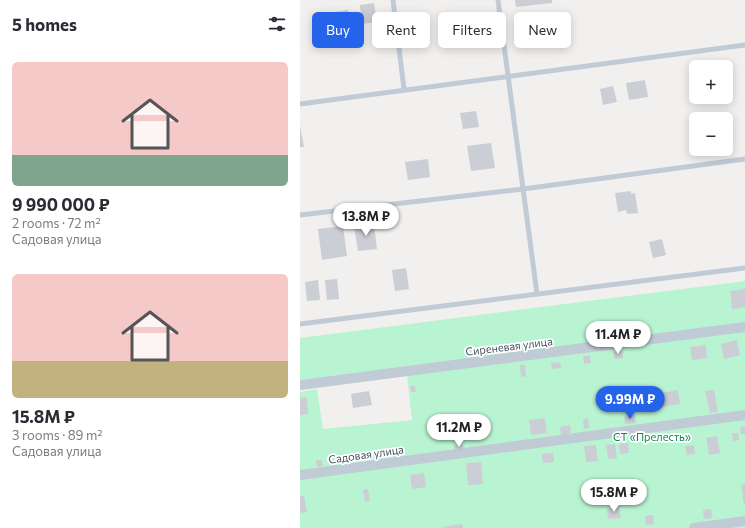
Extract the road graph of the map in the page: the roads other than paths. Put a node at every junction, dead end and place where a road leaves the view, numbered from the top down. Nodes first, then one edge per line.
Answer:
1 (393, 0) edge
2 (498, 0) edge
3 (745, 45) edge
4 (508, 75) junction
5 (404, 89) junction
6 (300, 104) edge
7 (745, 159) edge
8 (523, 189) junction
9 (300, 215) edge
10 (745, 268) edge
11 (537, 294) junction
12 (300, 324) edge
13 (745, 327) edge
14 (300, 385) edge
15 (745, 415) edge
16 (300, 475) edge
17 (745, 521) edge
18 (694, 528) edge

1 - 5 lane
2 - 4 lane
3 - 4 lane
4 - 5 lane
4 - 8 lane
5 - 6 lane
7 - 8 lane
8 - 9 lane
8 - 11 lane
10 - 11 lane
11 - 12 lane
13 - 14 street, Сиреневая улица
15 - 16 street, Садовая улица
17 - 18 street

